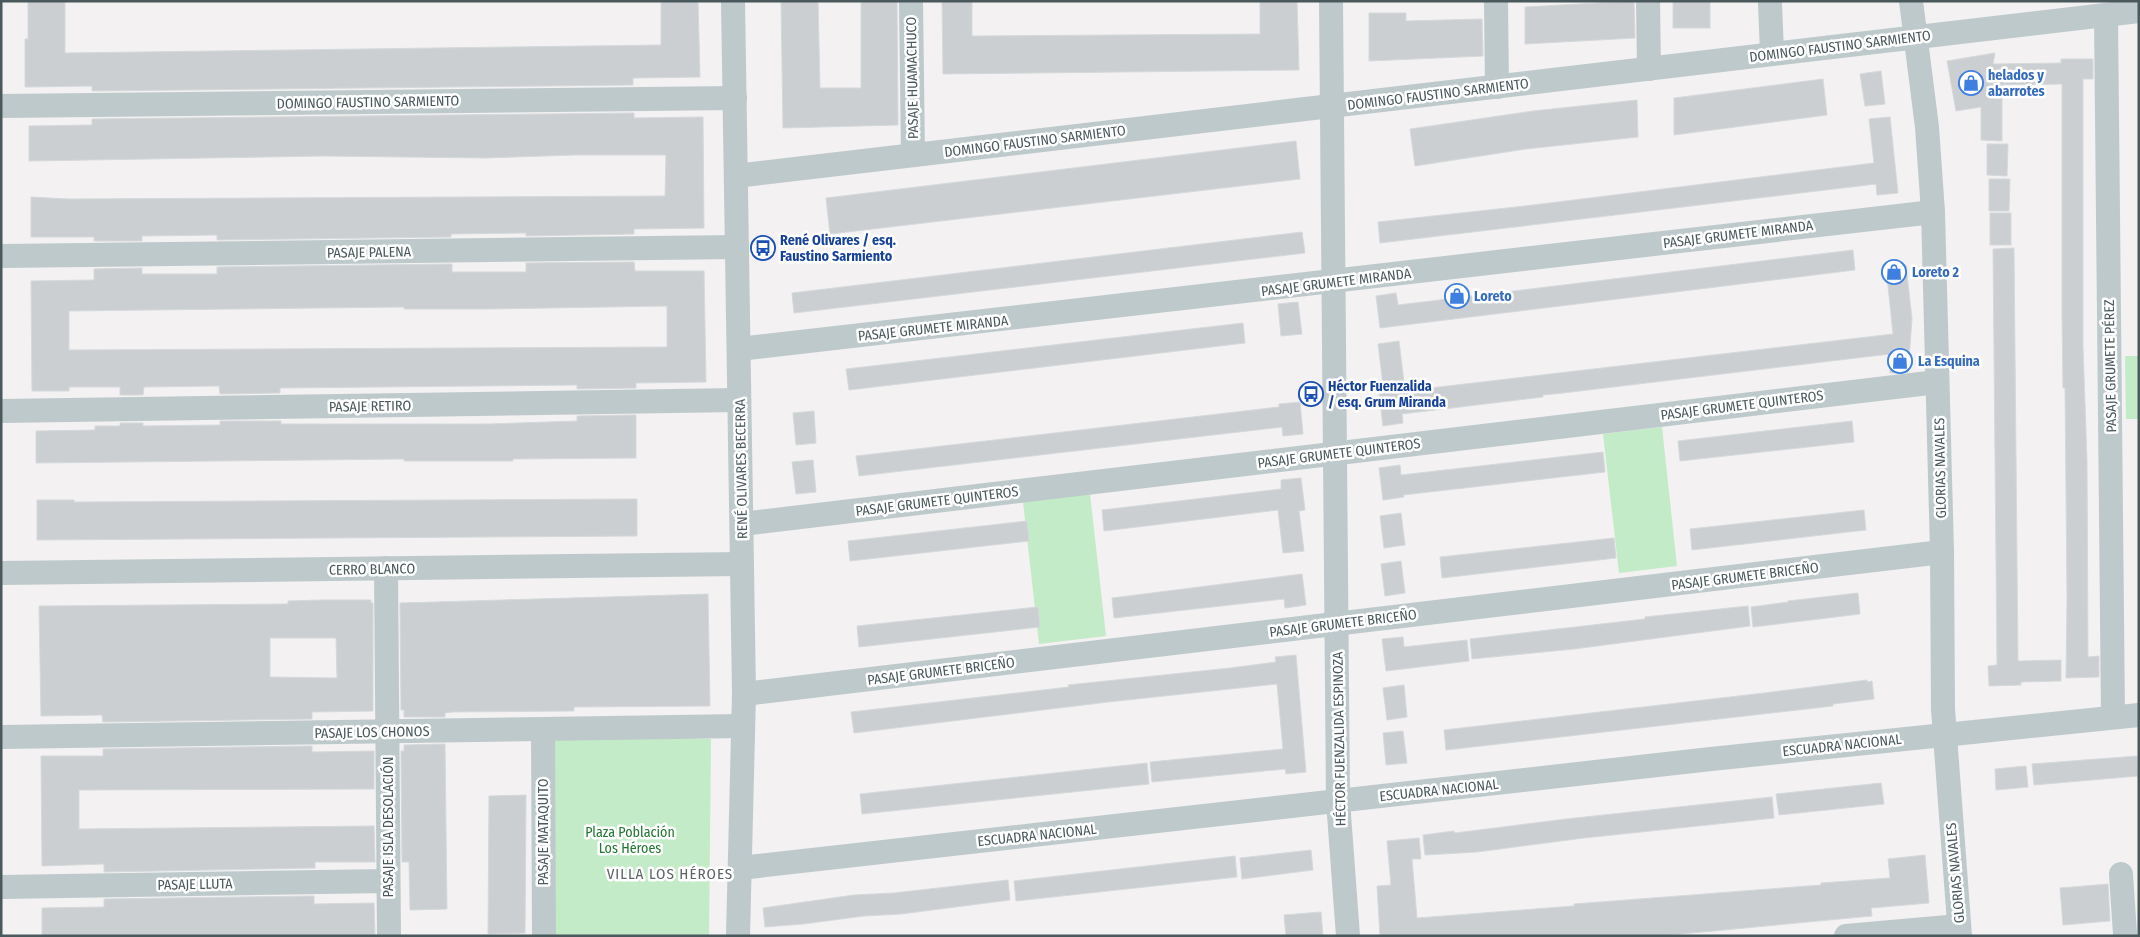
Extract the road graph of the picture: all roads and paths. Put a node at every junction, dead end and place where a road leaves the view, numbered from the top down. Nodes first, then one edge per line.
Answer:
1 (733, 1) edge
2 (912, 1) edge
3 (1331, 1) edge
4 (1496, 1) edge
5 (1648, 1) edge
6 (1911, 1) edge
7 (1770, 4) dead end
8 (2139, 11) edge
9 (2106, 15) junction
10 (1916, 37) junction
11 (1772, 54) junction
12 (1649, 69) junction
13 (1498, 87) junction
14 (735, 98) junction
15 (1, 106) edge
16 (1332, 106) junction
17 (913, 155) junction
18 (736, 176) junction
19 (1933, 212) junction
20 (737, 248) junction
21 (1, 256) edge
22 (1334, 282) junction
23 (739, 350) junction
24 (1937, 382) junction
25 (740, 400) junction
26 (1, 411) edge
27 (1336, 453) junction
28 (742, 524) junction
29 (1942, 552) junction
30 (742, 564) junction
31 (386, 568) junction
32 (1, 573) edge
33 (1336, 624) junction
34 (744, 694) junction
35 (2139, 715) edge
36 (2113, 717) junction
37 (743, 726) junction
38 (542, 729) junction
39 (387, 731) junction
40 (1944, 734) junction
41 (1, 737) edge
42 (1338, 801) junction
43 (740, 868) junction
44 (2121, 874) dead end
45 (388, 881) junction
46 (1, 887) edge
47 (1960, 931) edge
48 (2124, 934) edge
49 (389, 936) edge
50 (544, 936) edge
51 (738, 936) edge
52 (1348, 936) edge
53 (1846, 936) edge

1 - 14 street, RENÉ OLIVARES BECERRA
2 - 17 street, PASAJE HUAMACHUCO
3 - 16 street, HÉCTOR FUENZALIDA ESPINOZA
4 - 13 street
5 - 12 street
6 - 10 street, GLORIAS NAVALES
7 - 11 street
8 - 9 street, DOMINGO FAUSTINO SARMIENTO
9 - 10 street, DOMINGO FAUSTINO SARMIENTO
9 - 36 street, PASAJE GRUMETE PÉREZ
10 - 11 street, DOMINGO FAUSTINO SARMIENTO
10 - 19 street, GLORIAS NAVALES
11 - 12 street, DOMINGO FAUSTINO SARMIENTO
12 - 13 street, DOMINGO FAUSTINO SARMIENTO
13 - 16 street, DOMINGO FAUSTINO SARMIENTO
14 - 15 street, DOMINGO FAUSTINO SARMIENTO
14 - 18 street, RENÉ OLIVARES BECERRA
16 - 17 street, DOMINGO FAUSTINO SARMIENTO
16 - 22 street, HÉCTOR FUENZALIDA ESPINOZA
17 - 18 street, DOMINGO FAUSTINO SARMIENTO
18 - 20 street, RENÉ OLIVARES BECERRA
19 - 22 street, PASAJE GRUMETE MIRANDA
19 - 24 street, GLORIAS NAVALES
20 - 21 street, PASAJE PALENA
20 - 23 street, RENÉ OLIVARES BECERRA
22 - 23 street, PASAJE GRUMETE MIRANDA
22 - 27 street, HÉCTOR FUENZALIDA ESPINOZA
23 - 25 street, RENÉ OLIVARES BECERRA
24 - 27 street, PASAJE GRUMETE QUINTEROS
24 - 29 street, GLORIAS NAVALES
25 - 26 street, PASAJE RETIRO
25 - 28 street, RENÉ OLIVARES BECERRA
27 - 28 street, PASAJE GRUMETE QUINTEROS
27 - 33 street, HÉCTOR FUENZALIDA ESPINOZA
28 - 30 street, RENÉ OLIVARES BECERRA
29 - 33 street, PASAJE GRUMETE BRICEÑO
29 - 40 street, GLORIAS NAVALES
30 - 31 street, CERRO BLANCO
30 - 34 street, RENÉ OLIVARES BECERRA
31 - 32 street, CERRO BLANCO
31 - 39 street, PASAJE ISLA DESOLACIÓN
33 - 34 street, PASAJE GRUMETE BRICEÑO
33 - 42 street, HÉCTOR FUENZALIDA ESPINOZA
34 - 37 street, RENÉ OLIVARES BECERRA
35 - 36 street, ESCUADRA NACIONAL
36 - 40 street, ESCUADRA NACIONAL
37 - 38 street, PASAJE LOS CHONOS
37 - 43 street, RENÉ OLIVARES BECERRA
38 - 39 street, PASAJE LOS CHONOS
38 - 50 street, PASAJE MATAQUITO
39 - 41 street, PASAJE LOS CHONOS
39 - 45 street, PASAJE ISLA DESOLACIÓN
40 - 42 street, ESCUADRA NACIONAL
40 - 47 street, GLORIAS NAVALES
42 - 43 street, ESCUADRA NACIONAL
42 - 52 street, HÉCTOR FUENZALIDA ESPINOZA
43 - 51 street, RENÉ OLIVARES BECERRA
44 - 48 street
45 - 46 street, PASAJE LLUTA
45 - 49 street, PASAJE ISLA DESOLACIÓN
47 - 53 street

